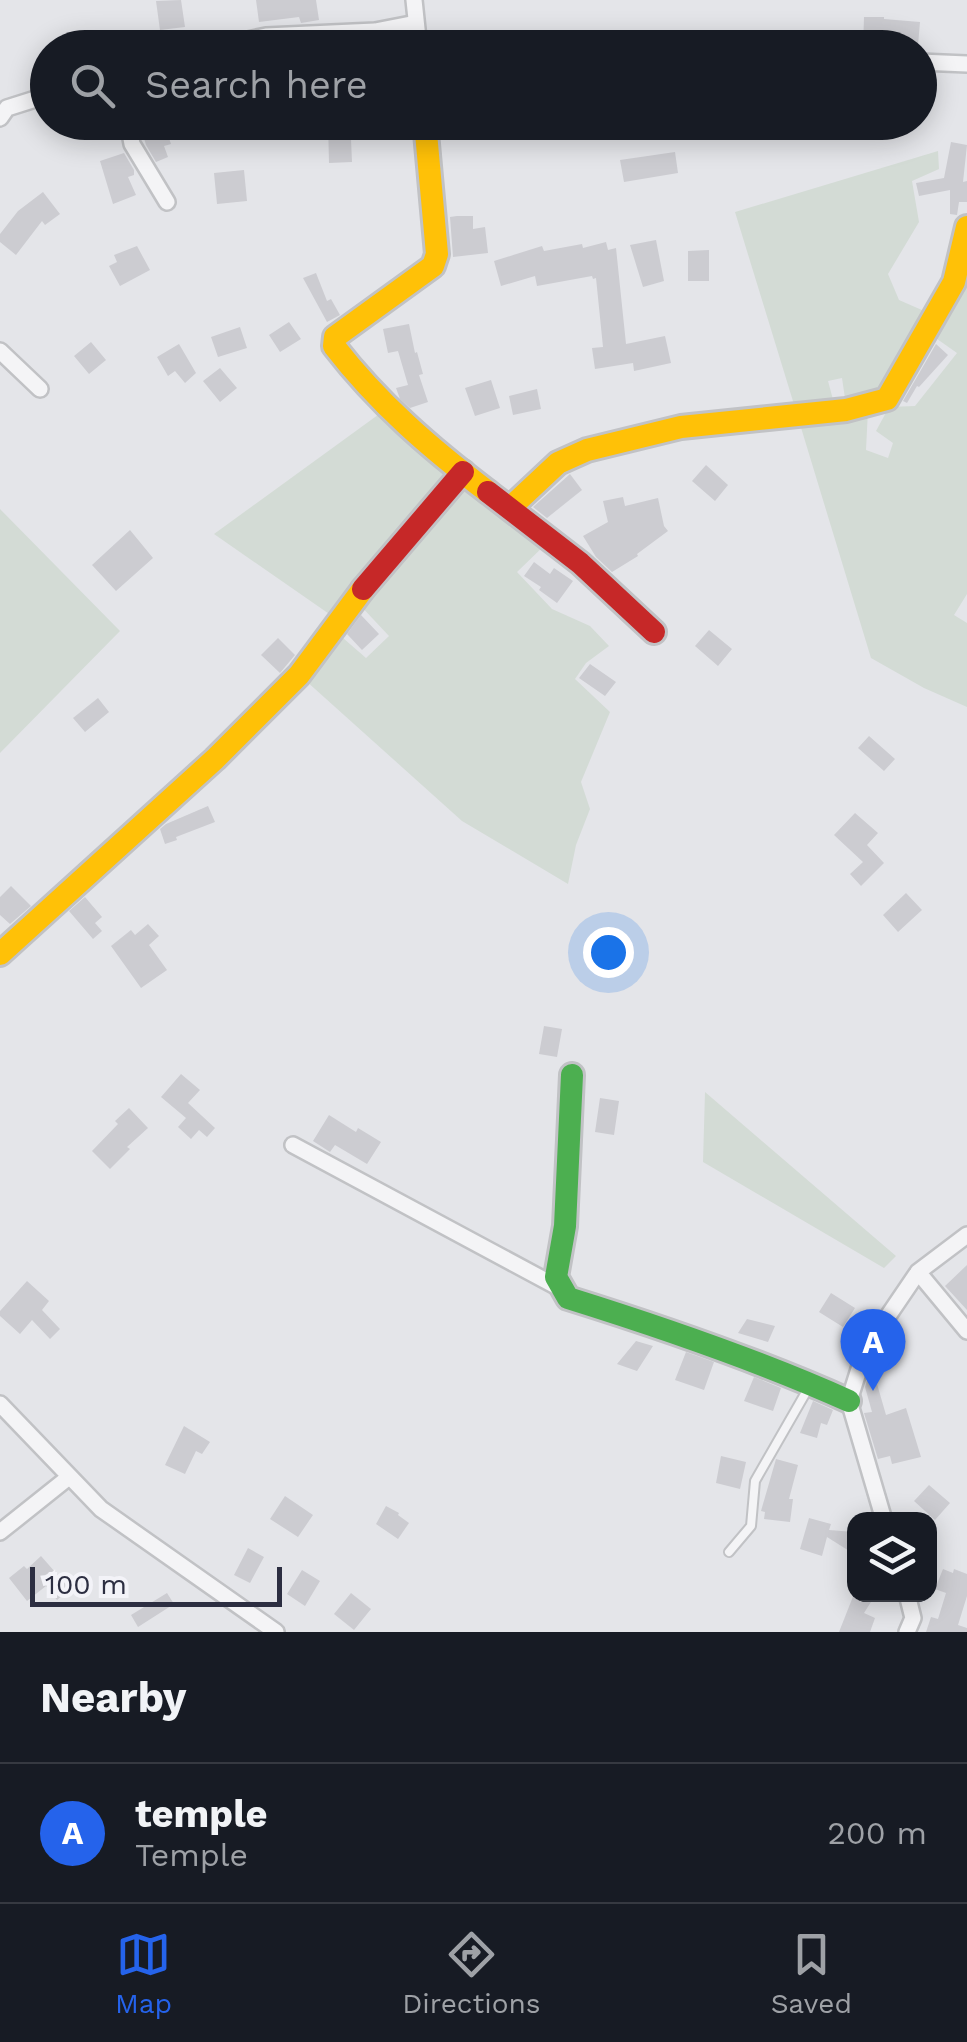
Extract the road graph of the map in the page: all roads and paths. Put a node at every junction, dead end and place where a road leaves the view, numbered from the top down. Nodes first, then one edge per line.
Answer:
1 (414, 0) edge
2 (416, 22) junction
3 (383, 30) edge
4 (417, 30) edge
5 (937, 63) edge
6 (967, 64) edge
7 (30, 101) edge
8 (0, 118) edge
9 (131, 140) edge
10 (427, 140) edge
11 (167, 202) dead end
12 (967, 226) edge
13 (0, 351) edge
14 (40, 389) dead end
15 (464, 472) junction
16 (510, 508) junction
17 (654, 632) dead end
18 (0, 954) edge
19 (572, 1075) dead end
20 (292, 1145) dead end
21 (967, 1235) edge
22 (918, 1272) junction
23 (564, 1290) junction
24 (967, 1331) edge
25 (812, 1383) junction
26 (849, 1401) junction
27 (0, 1404) edge
28 (69, 1477) junction
29 (882, 1512) edge
30 (0, 1532) edge
31 (729, 1552) dead end
32 (909, 1602) edge
33 (276, 1632) edge
34 (907, 1632) edge

1 - 2 street
2 - 3 street
2 - 4 street
5 - 6 street
7 - 8 street
9 - 11 street
10 - 15 street
12 - 16 street
13 - 14 street
15 - 16 street
15 - 18 street
16 - 17 street
19 - 23 street
20 - 23 street
21 - 22 street
22 - 24 street
22 - 26 street
23 - 25 street
25 - 26 street
25 - 31 lane
26 - 29 street
27 - 28 street
28 - 30 street
28 - 33 street
32 - 34 street

